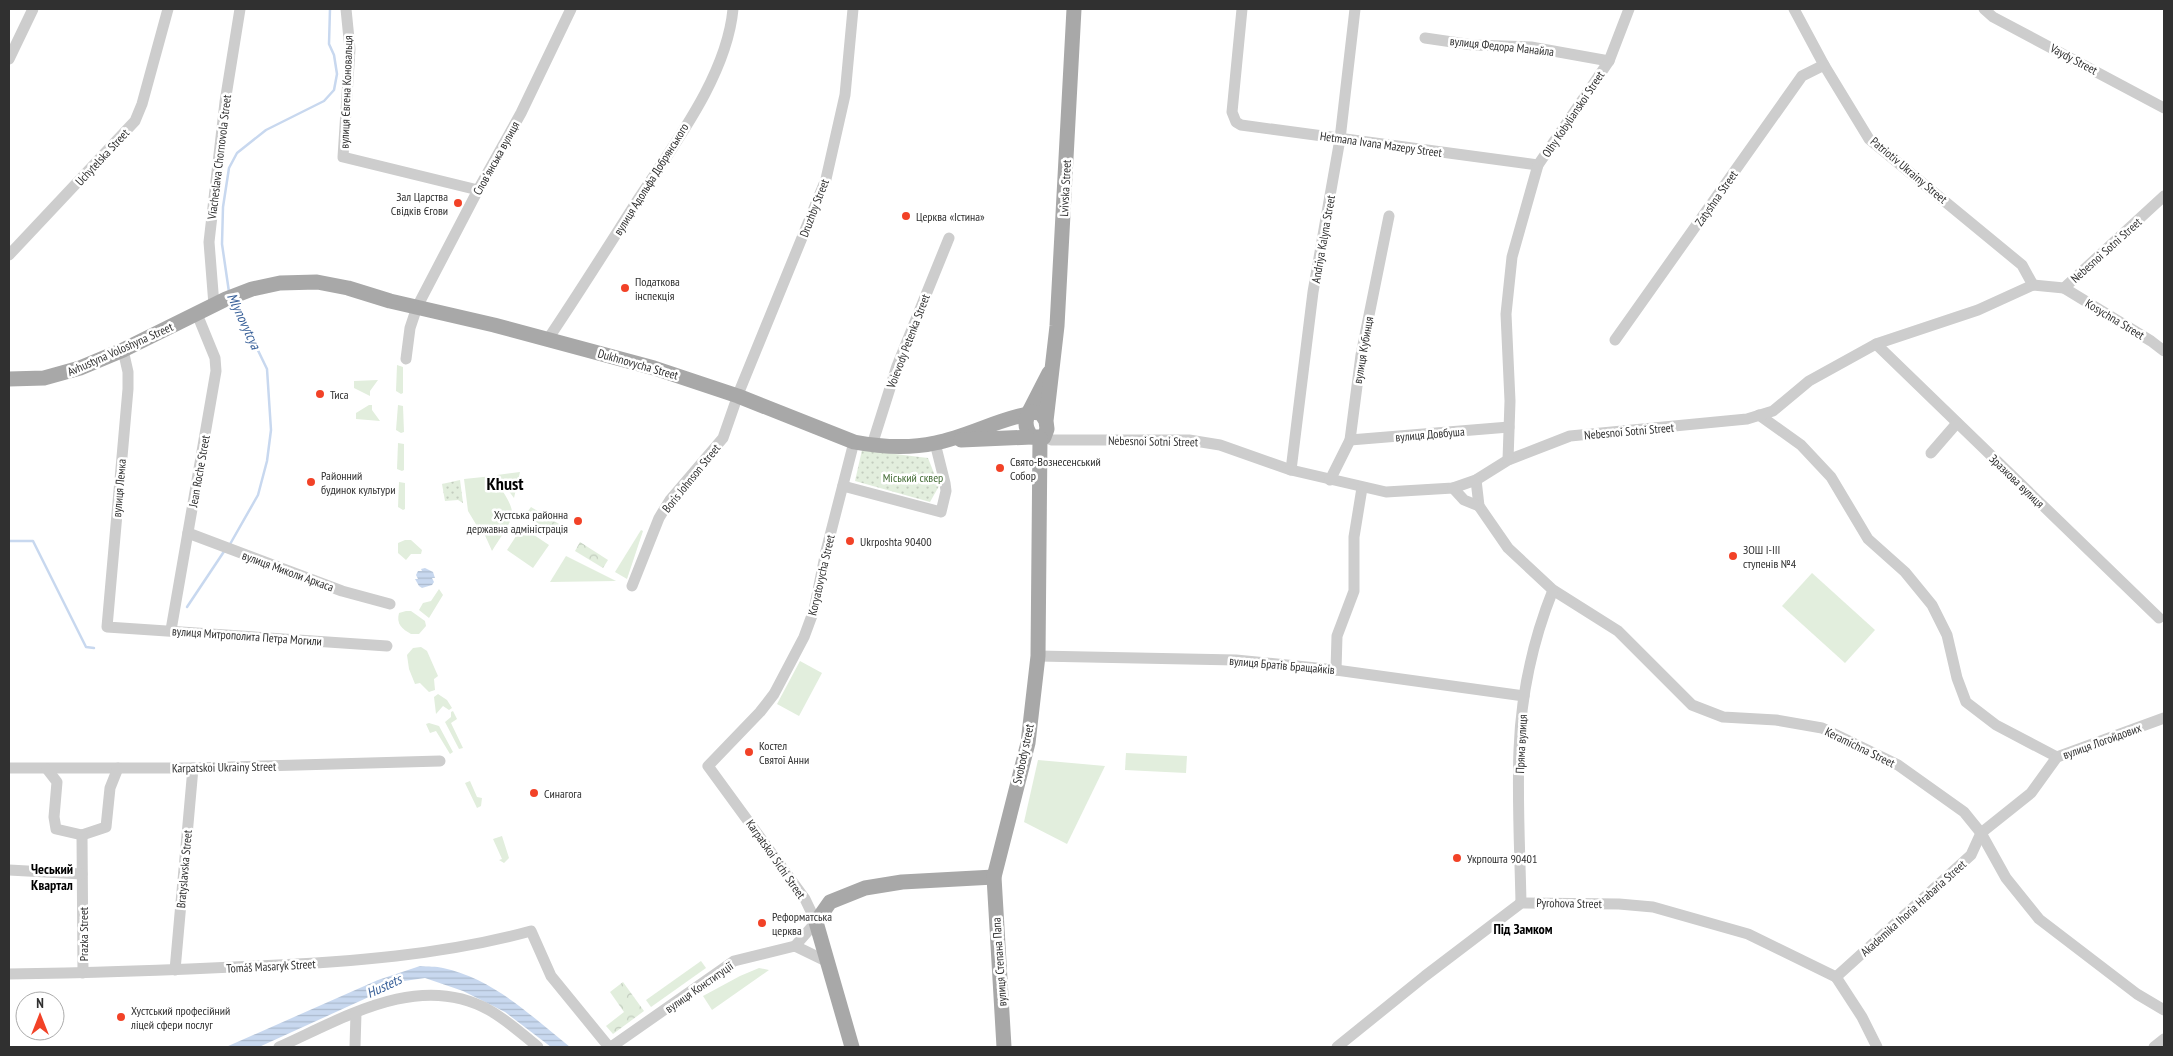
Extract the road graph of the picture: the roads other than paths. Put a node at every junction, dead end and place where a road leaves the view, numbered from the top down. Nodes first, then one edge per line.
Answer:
1 (33, 9) edge
2 (168, 9) edge
3 (240, 9) edge
4 (346, 9) edge
5 (571, 9) edge
6 (733, 9) edge
7 (853, 9) edge
8 (1074, 9) edge
9 (1242, 9) edge
10 (1355, 9) edge
11 (1629, 9) edge
12 (1794, 9) edge
13 (1984, 9) edge
14 (1425, 38) dead end
15 (9, 59) edge
16 (1609, 62) junction
17 (1824, 65) junction
18 (2164, 108) edge
19 (1340, 139) junction
20 (1538, 165) junction
21 (478, 190) junction
22 (2164, 197) edge
23 (1389, 216) dead end
24 (949, 238) dead end
25 (9, 255) edge
26 (2033, 285) junction
27 (2064, 288) junction
28 (226, 299) junction
29 (417, 306) junction
30 (197, 314) junction
31 (548, 339) junction
32 (1616, 340) dead end
33 (1876, 344) junction
34 (123, 350) junction
35 (2164, 351) edge
36 (406, 360) dead end
37 (1052, 367) junction
38 (9, 379) edge
39 (738, 396) junction
40 (1028, 413) junction
41 (1760, 415) junction
42 (1046, 421) junction
43 (1957, 423) junction
44 (1509, 427) junction
45 (1039, 438) junction
46 (1350, 440) junction
47 (854, 442) junction
48 (938, 442) junction
49 (872, 445) junction
50 (1931, 454) dead end
51 (1508, 460) junction
52 (1292, 470) junction
53 (1330, 480) junction
54 (1476, 480) junction
55 (843, 486) junction
56 (1362, 488) junction
57 (1453, 488) junction
58 (1479, 506) junction
59 (188, 533) junction
60 (632, 586) dead end
61 (1553, 590) junction
62 (390, 604) dead end
63 (2159, 618) dead end
64 (107, 627) joint
65 (171, 630) junction
66 (387, 646) dead end
67 (1038, 656) junction
68 (1336, 670) junction
69 (1524, 696) junction
70 (2164, 718) edge
71 (2058, 757) junction
72 (440, 761) dead end
73 (708, 766) joint
74 (9, 768) edge
75 (118, 768) junction
76 (193, 768) junction
77 (47, 769) junction
78 (1980, 833) junction
79 (82, 835) junction
80 (9, 870) edge
81 (82, 874) junction
82 (994, 877) junction
83 (1521, 903) junction
84 (816, 922) junction
85 (795, 946) junction
86 (828, 962) junction
87 (175, 970) junction
88 (83, 973) junction
89 (9, 974) edge
90 (1836, 977) junction
91 (2164, 1010) edge
92 (356, 1013) junction
93 (2164, 1039) edge
94 (280, 1047) edge
95 (354, 1047) edge
96 (538, 1047) edge
97 (610, 1047) edge
98 (852, 1047) edge
99 (1004, 1047) edge
100 (1337, 1047) edge
101 (1877, 1047) edge
102 (2154, 1047) edge

1 - 15 street
2 - 25 street, Uchytelska Street
3 - 28 street, Viacheslava Chornovola Street
4 - 21 street, вулиця Євгена Коновальця
5 - 21 street, Словʼянська вулиця
6 - 31 street, вулиця Адольфа Добрянського
7 - 39 street, Druzhby Street
8 - 37 main road, Lvivska Street
9 - 19 street, Hetmana Ivana Mazepy Street
10 - 19 street, Andriya Kalyna Street
11 - 16 street, Olhy Kobylianskoi Street
12 - 17 street, Patriotiv Ukrainy Street
13 - 18 street, Vaydy Street
14 - 16 street, вулиця Федора Манайла
16 - 20 street, Olhy Kobylianskoi Street
17 - 26 street, Patriotiv Ukrainy Street
17 - 32 street, Zatyshna Street
19 - 20 street, Hetmana Ivana Mazepy Street
19 - 52 street, Andriya Kalyna Street
20 - 44 street, Olhy Kobylianskoi Street
21 - 29 street, Словʼянська вулиця
22 - 27 street, Nebesnoi Sotni Street
23 - 46 street, вулиця Кубинця
24 - 49 street, Voievody Petenka Street
26 - 27 street, Nebesnoi Sotni Street
26 - 33 street, Nebesnoi Sotni Street
27 - 35 street, Kosychna Street
28 - 29 main road
28 - 30 main road, Avhustyna Voloshyna Street
29 - 31 main road, Dukhnovycha Street
29 - 36 street
30 - 34 main road, Avhustyna Voloshyna Street
30 - 59 street, Jean Roche Street
31 - 39 main road, Dukhnovycha Street
33 - 41 street, Nebesnoi Sotni Street
33 - 43 street, Зразкова вулиця
34 - 38 main road, Avhustyna Voloshyna Street
34 - 64 street, вулиця Лемка
37 - 40 main road, Lvivska Street
37 - 42 main road, Lvivska Street
39 - 47 main road, Dukhnovycha Street
39 - 60 street, Boris Johnson Street
40 - 42 main road
40 - 45 main road
40 - 48 main road
41 - 51 street, Nebesnoi Sotni Street
41 - 71 street
42 - 45 main road
43 - 50 street
43 - 63 street, Зразкова вулиця
44 - 46 street, вулиця Довбуша
44 - 51 street, Olhy Kobylianskoi Street
45 - 48 main road
45 - 52 street, Nebesnoi Sotni Street
45 - 67 main road, Svobody street
46 - 53 street, вулиця Кубинця
47 - 49 main road, Dukhnovycha Street
47 - 55 street, Koryatovycha Street
48 - 49 main road, Dukhnovycha Street
48 - 55 street
51 - 54 street, Nebesnoi Sotni Street
52 - 53 street, Nebesnoi Sotni Street
53 - 56 street, Nebesnoi Sotni Street
54 - 57 street, Nebesnoi Sotni Street
54 - 58 street, Keramichna Street
55 - 73 street, Koryatovycha Street
56 - 57 street, Nebesnoi Sotni Street
56 - 68 street
57 - 58 street, Keramichna Street
58 - 61 street, Keramichna Street
59 - 62 street, вулиця Миколи Аркаса
59 - 65 street, Jean Roche Street
61 - 69 street, Пряма вулиця
61 - 78 street, Keramichna Street
64 - 65 street, вулиця Митрополита Петра Могили
65 - 66 street, вулиця Митрополита Петра Могили
67 - 68 street, вулиця Братів Бращайків
67 - 82 main road, Svobody street
68 - 69 street, вулиця Братів Бращайків
69 - 83 street, Пряма вулиця
70 - 71 street, вулиця Логойдових
71 - 78 street, вулиця Логойдових
72 - 76 street, Karpatskoi Ukrainy Street
73 - 84 street, Karpatskoi Sichi Street
74 - 77 street, Karpatskoi Ukrainy Street
75 - 76 street, Karpatskoi Ukrainy Street
75 - 77 street, Karpatskoi Ukrainy Street
75 - 79 street
76 - 87 street, Bratyslavska Street
77 - 79 street
78 - 90 street, Akademika Ihoria Hrabaria Street
78 - 91 street, Keramichna Street
79 - 81 street, Prazka Street
80 - 81 street
81 - 88 street, Prazka Street
82 - 84 main road
82 - 99 main road, вулиця Степана Папа
83 - 90 street, Pyrohova Street
83 - 100 street, Pyrohova Street
84 - 85 street
84 - 86 main road, Karpatskoi Sichi Street
85 - 86 street
85 - 97 street, вулиця Конституції
86 - 98 main road, Karpatskoi Sichi Street
87 - 88 street, Tomáš Masaryk Street
87 - 97 street, Tomáš Masaryk Street
88 - 89 street, Tomáš Masaryk Street
90 - 101 street
92 - 94 street
92 - 95 street
92 - 96 street
93 - 102 street

